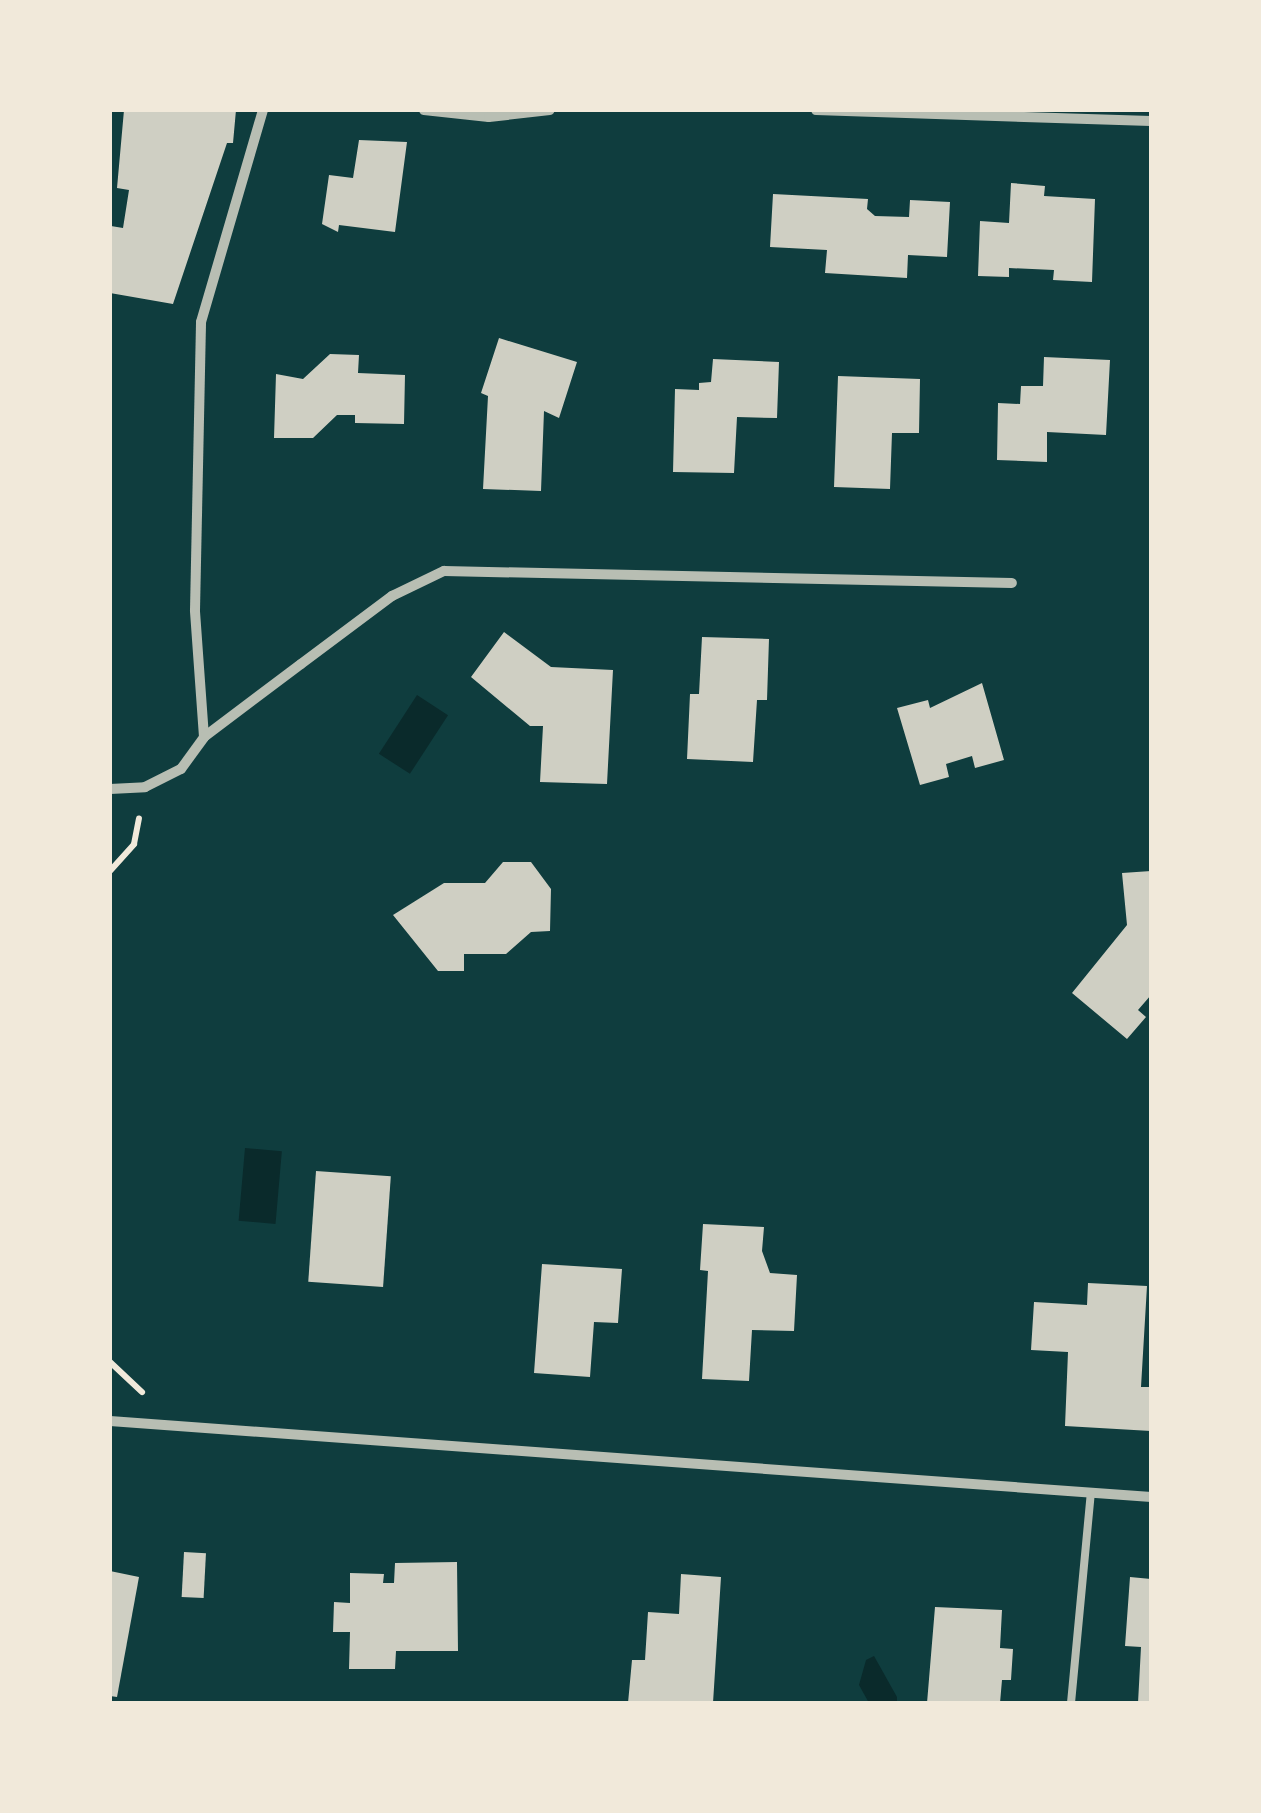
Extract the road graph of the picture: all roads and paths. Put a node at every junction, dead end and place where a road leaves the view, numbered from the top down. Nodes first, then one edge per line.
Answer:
1 (263, 110) edge
2 (424, 110) edge
3 (550, 110) edge
4 (816, 110) edge
5 (1151, 121) edge
6 (1012, 583) dead end
7 (204, 737) junction
8 (145, 787) junction
9 (110, 789) edge
10 (110, 871) edge
11 (110, 1362) edge
12 (149, 1399) dead end
13 (110, 1421) edge
14 (1091, 1493) junction
15 (1151, 1497) edge
16 (1071, 1703) edge

1 - 7 street
2 - 3 street
4 - 5 street
6 - 7 street
7 - 8 street
8 - 9 street
8 - 10 path
11 - 12 path
13 - 14 street
14 - 15 street
14 - 16 lane

